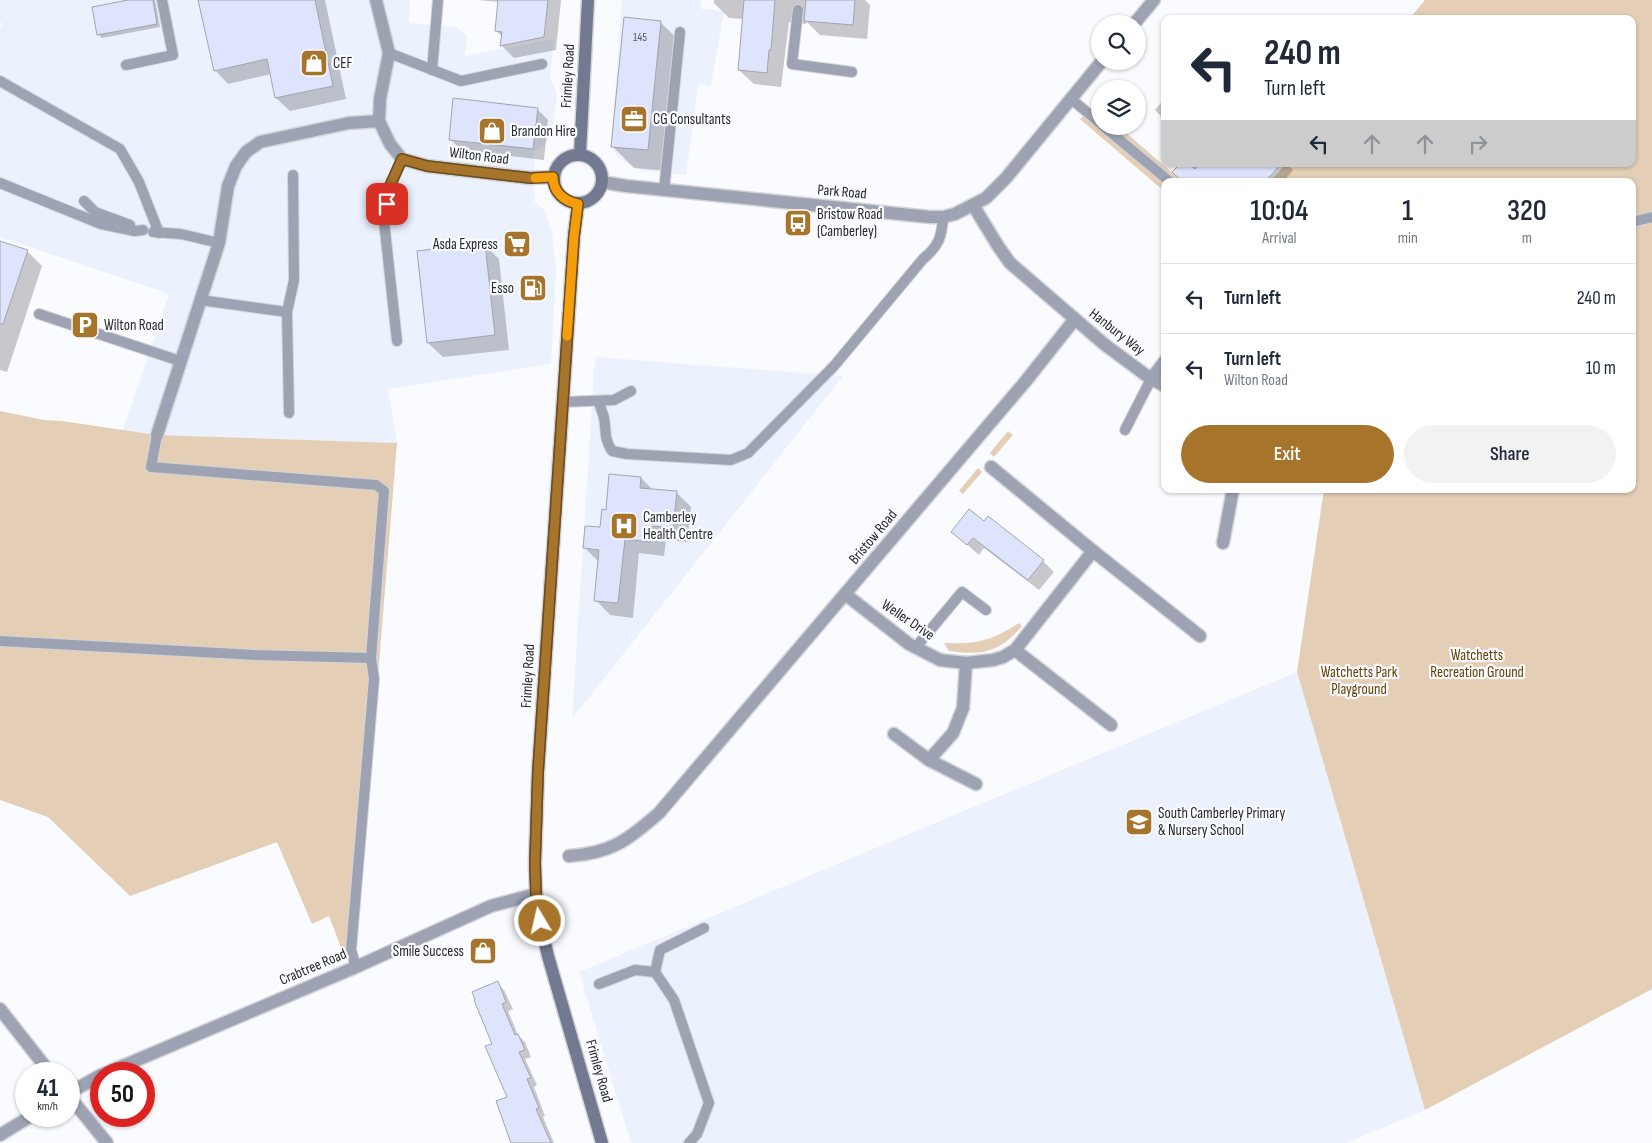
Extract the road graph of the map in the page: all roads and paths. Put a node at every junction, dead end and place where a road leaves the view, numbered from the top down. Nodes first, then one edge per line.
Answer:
1 (162, 0) edge
2 (376, 0) edge
3 (438, 0) edge
4 (588, 0) edge
5 (1154, 0) edge
6 (798, 10) dead end
7 (1142, 15) edge
8 (680, 32) dead end
9 (389, 53) junction
10 (542, 64) dead end
11 (126, 65) dead end
12 (432, 70) junction
13 (1094, 70) edge
14 (852, 72) dead end
15 (0, 81) edge
16 (1070, 98) junction
17 (1091, 116) edge
18 (379, 121) junction
19 (1114, 135) edge
20 (580, 154) junction
21 (402, 159) junction
22 (293, 175) dead end
23 (553, 177) junction
24 (1165, 178) edge
25 (602, 182) junction
26 (0, 184) edge
27 (664, 191) junction
28 (84, 201) dead end
29 (578, 204) junction
30 (973, 205) junction
31 (943, 217) junction
32 (1652, 217) edge
33 (1636, 221) edge
34 (143, 230) junction
35 (159, 233) junction
36 (219, 243) junction
37 (200, 300) junction
38 (287, 312) junction
39 (39, 314) dead end
40 (1075, 319) junction
41 (397, 341) dead end
42 (180, 361) junction
43 (1161, 366) edge
44 (1151, 379) junction
45 (1161, 384) edge
46 (631, 391) dead end
47 (563, 402) junction
48 (599, 402) junction
49 (290, 412) dead end
50 (1125, 430) dead end
51 (157, 435) joint
52 (991, 467) dead end
53 (1232, 493) edge
54 (1223, 543) dead end
55 (1093, 551) junction
56 (845, 594) junction
57 (986, 610) dead end
58 (1200, 636) dead end
59 (0, 641) edge
60 (916, 647) junction
61 (1015, 650) junction
62 (371, 658) junction
63 (966, 662) junction
64 (1111, 726) dead end
65 (894, 734) dead end
66 (929, 760) junction
67 (976, 784) dead end
68 (570, 856) dead end
69 (536, 894) junction
70 (704, 928) dead end
71 (356, 967) junction
72 (654, 972) junction
73 (599, 984) dead end
74 (0, 1009) edge
75 (42, 1062) edge
76 (130, 1062) edge
77 (80, 1109) edge
78 (15, 1126) edge
79 (0, 1135) edge
80 (107, 1143) edge
81 (602, 1143) edge
82 (689, 1143) edge

1 - 11 lane
2 - 9 street
3 - 12 lane
4 - 20 main road, Frimley Road
5 - 7 street
6 - 14 lane
8 - 27 lane
9 - 12 lane
9 - 18 street
10 - 12 lane
13 - 16 street, Park Road
15 - 35 lane
16 - 17 lane
16 - 30 street, Park Road
18 - 21 street
18 - 36 street
19 - 24 lane
20 - 23 main road
20 - 25 main road
21 - 23 street, Wilton Road
21 - 41 lane
22 - 38 lane
23 - 29 main road
25 - 27 street, Park Road
25 - 29 main road
26 - 34 lane
27 - 31 street, Park Road
28 - 34 lane
29 - 47 main road, Frimley Road
30 - 31 street, Park Road
30 - 40 street
31 - 48 lane
32 - 33 lane
34 - 35 lane
35 - 36 lane
36 - 37 street
37 - 38 lane
37 - 42 street
38 - 49 lane
39 - 42 lane
40 - 44 street, Hanbury Way
40 - 56 street, Bristow Road
42 - 51 street
43 - 44 street
44 - 45 street, Hanbury Way
44 - 50 lane
46 - 48 lane
47 - 48 lane
47 - 69 main road, Frimley Road
51 - 62 lane
52 - 55 street
53 - 54 street
55 - 58 street
55 - 61 street, Weller Drive
56 - 60 street, Weller Drive
56 - 68 street, Bristow Road
57 - 60 lane
59 - 62 lane
60 - 63 street, Weller Drive
61 - 63 street, Weller Drive
61 - 64 street
62 - 71 lane
63 - 66 street
65 - 66 street
66 - 67 street
69 - 71 street, Crabtree Road
69 - 81 main road, Frimley Road
70 - 72 lane
71 - 76 street, Crabtree Road
72 - 73 lane
72 - 82 lane
74 - 75 street
77 - 80 street
78 - 79 street

